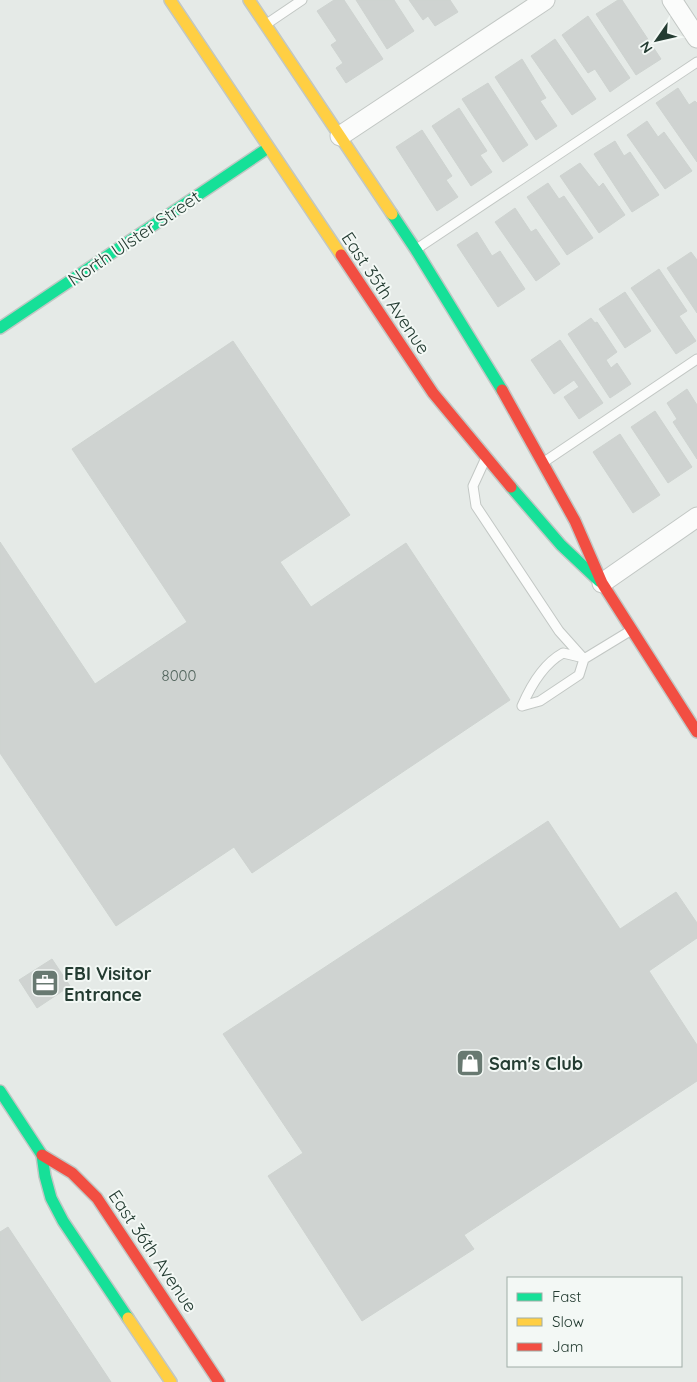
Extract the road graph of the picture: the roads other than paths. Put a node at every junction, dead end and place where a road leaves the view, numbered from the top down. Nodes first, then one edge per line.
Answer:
1 (170, 0) edge
2 (249, 0) edge
3 (302, 0) edge
4 (545, 0) edge
5 (672, 0) edge
6 (265, 24) junction
7 (697, 38) edge
8 (697, 62) edge
9 (340, 136) junction
10 (268, 148) junction
11 (416, 250) junction
12 (0, 328) edge
13 (697, 359) edge
14 (486, 457) junction
15 (543, 462) junction
16 (697, 517) edge
17 (602, 583) junction
18 (631, 630) junction
19 (584, 658) junction
20 (697, 732) edge
21 (0, 1092) edge
22 (42, 1155) junction
23 (171, 1382) edge
24 (219, 1382) edge

1 - 10 street, East 35th Avenue
2 - 6 street, East 35th Avenue
3 - 6 lane
4 - 9 street
5 - 7 street
6 - 9 street, East 35th Avenue
8 - 11 lane
9 - 11 street, East 35th Avenue
10 - 12 street, North Ulster Street
10 - 14 street, East 35th Avenue
11 - 15 street, East 35th Avenue
13 - 15 lane
14 - 17 street, East 35th Avenue
14 - 19 lane
15 - 17 street, East 35th Avenue
16 - 17 street
17 - 18 street, East 35th Avenue
18 - 19 lane
18 - 20 street, East 35th Avenue
19 - 19 lane
21 - 22 street
22 - 23 street
22 - 24 street, East 36th Avenue

